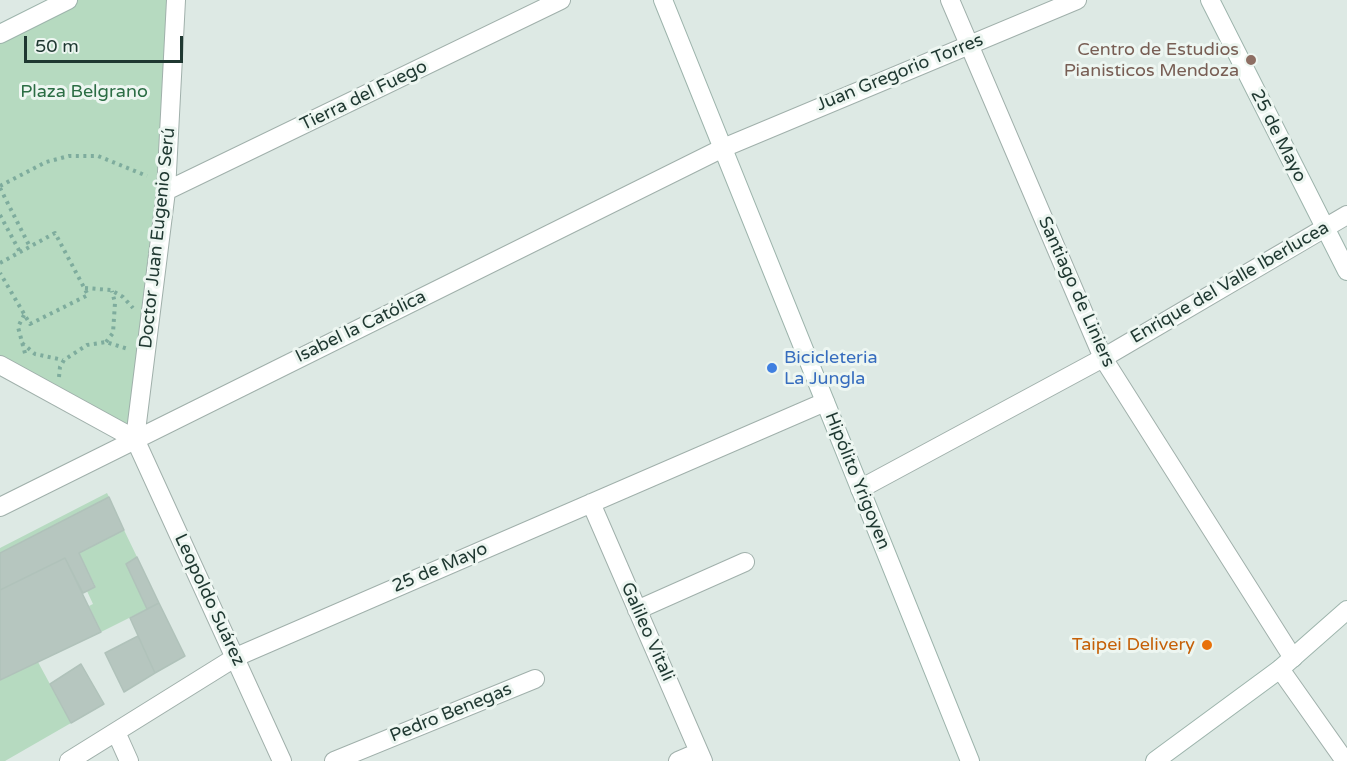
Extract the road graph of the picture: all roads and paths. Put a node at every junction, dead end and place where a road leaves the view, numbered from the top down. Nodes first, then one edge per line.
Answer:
1 (68, 0) edge
2 (176, 0) edge
3 (561, 0) edge
4 (663, 0) edge
5 (950, 0) edge
6 (1077, 0) edge
7 (1209, 0) edge
8 (0, 34) edge
9 (969, 45) junction
10 (723, 148) junction
11 (149, 177) dead end
12 (0, 187) edge
13 (166, 191) junction
14 (0, 215) edge
15 (1347, 215) edge
16 (1324, 229) junction
17 (30, 247) junction
18 (20, 252) junction
19 (0, 263) edge
20 (1347, 271) edge
21 (0, 273) edge
22 (84, 288) junction
23 (111, 290) junction
24 (24, 315) junction
25 (140, 315) dead end
26 (21, 341) junction
27 (106, 342) junction
28 (135, 353) dead end
29 (1103, 358) junction
30 (64, 360) junction
31 (30, 364) dead end
32 (0, 365) edge
33 (58, 384) dead end
34 (825, 402) junction
35 (135, 439) junction
36 (860, 489) junction
37 (591, 503) junction
38 (0, 507) edge
39 (745, 562) dead end
40 (637, 610) junction
41 (1347, 610) edge
42 (236, 657) junction
43 (1286, 663) junction
44 (535, 679) dead end
45 (116, 732) junction
46 (701, 756) edge
47 (1347, 760) edge
48 (69, 761) edge
49 (129, 761) edge
50 (282, 761) edge
51 (334, 761) edge
52 (678, 761) edge
53 (970, 761) edge
54 (1155, 761) edge

1 - 8 street
2 - 13 street, Doctor Juan Eugenio Serú
3 - 13 street, Tierra del Fuego
4 - 10 street, Hipólito Yrigoyen
5 - 9 street, Santiago de Liniers
6 - 9 street, Juan Gregorio Torres
7 - 16 street, 25 de Mayo
9 - 10 street, Juan Gregorio Torres
9 - 29 street, Santiago de Liniers
10 - 34 street, Hipólito Yrigoyen
10 - 35 street, Isabel la Católica
11 - 12 path
12 - 17 path
13 - 35 street, Doctor Juan Eugenio Serú
14 - 18 path
15 - 16 street, Enrique del Valle Iberlucea
16 - 20 street, 25 de Mayo
16 - 29 street, Enrique del Valle Iberlucea
17 - 18 path
17 - 22 path
18 - 19 path
21 - 24 path
22 - 23 path
22 - 24 path
23 - 25 path
23 - 27 path
24 - 26 path
26 - 30 path
26 - 31 path
27 - 28 path
27 - 30 path
29 - 36 street, Enrique del Valle Iberlucea
29 - 43 street, Santiago de Liniers
30 - 33 path
32 - 35 street
34 - 36 street, Hipólito Yrigoyen
34 - 37 street, 25 de Mayo
35 - 38 street, Isabel la Católica
35 - 42 street, Leopoldo Suárez
36 - 53 street, Hipólito Yrigoyen
37 - 40 street, Galileo Vitali
37 - 42 street, 25 de Mayo
39 - 40 street
40 - 46 street, Galileo Vitali
41 - 43 street
42 - 45 street, 25 de Mayo
42 - 50 street, Leopoldo Suárez
43 - 47 street, Santiago de Liniers
43 - 54 street
44 - 51 street, Pedro Benegas
45 - 48 street, 25 de Mayo
45 - 49 street
46 - 52 street

